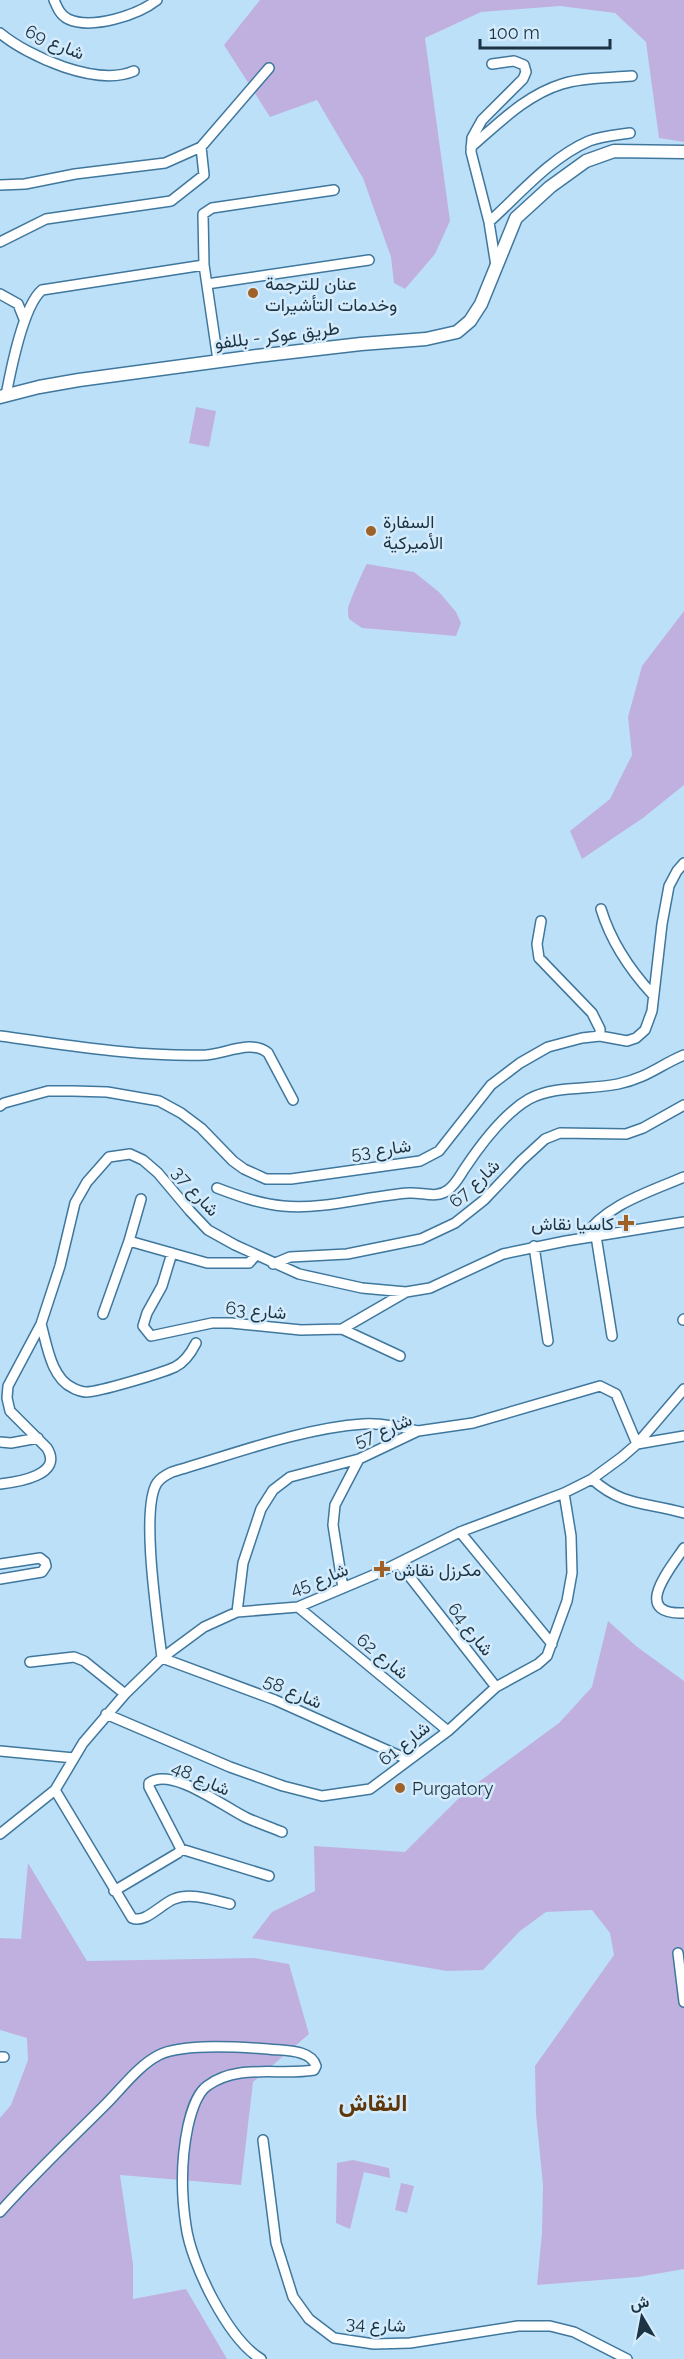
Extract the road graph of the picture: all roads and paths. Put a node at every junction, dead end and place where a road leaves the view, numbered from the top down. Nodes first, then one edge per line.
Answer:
1 (54, 0) edge
2 (157, 0) edge
3 (0, 33) edge
4 (492, 64) dead end
5 (269, 68) dead end
6 (135, 71) dead end
7 (632, 76) dead end
8 (630, 133) dead end
9 (201, 147) junction
10 (471, 147) junction
11 (684, 152) edge
12 (0, 185) edge
13 (334, 190) dead end
14 (489, 222) junction
15 (0, 242) edge
16 (369, 260) dead end
17 (204, 265) junction
18 (496, 268) junction
19 (207, 284) junction
20 (0, 294) edge
21 (24, 319) junction
22 (218, 360) junction
23 (3, 396) edge
24 (684, 863) edge
25 (602, 909) dead end
26 (542, 921) dead end
27 (653, 996) junction
28 (0, 1036) edge
29 (600, 1036) junction
30 (684, 1055) edge
31 (293, 1100) dead end
32 (1, 1103) edge
33 (684, 1105) edge
34 (684, 1177) edge
35 (217, 1188) dead end
36 (141, 1199) dead end
37 (684, 1222) edge
38 (596, 1236) junction
39 (583, 1238) junction
40 (129, 1241) junction
41 (534, 1246) junction
42 (172, 1253) junction
43 (256, 1255) junction
44 (273, 1264) junction
45 (406, 1292) junction
46 (103, 1314) dead end
47 (41, 1324) junction
48 (342, 1329) junction
49 (612, 1336) dead end
50 (548, 1341) dead end
51 (196, 1343) dead end
52 (400, 1356) dead end
53 (684, 1389) edge
54 (418, 1431) junction
55 (684, 1436) edge
56 (38, 1438) junction
57 (0, 1442) edge
58 (637, 1444) junction
59 (359, 1459) junction
60 (592, 1479) junction
61 (0, 1484) edge
62 (564, 1493) junction
63 (684, 1513) edge
64 (460, 1532) junction
65 (684, 1548) edge
66 (399, 1563) junction
67 (0, 1564) edge
68 (0, 1579) edge
69 (343, 1588) junction
70 (298, 1607) junction
71 (237, 1612) junction
72 (684, 1613) edge
73 (552, 1644) junction
74 (162, 1658) junction
75 (30, 1662) dead end
76 (496, 1687) junction
77 (125, 1694) junction
78 (106, 1714) junction
79 (448, 1731) junction
80 (0, 1751) edge
81 (74, 1758) junction
82 (409, 1760) junction
83 (55, 1790) junction
84 (282, 1832) dead end
85 (0, 1834) edge
86 (181, 1849) junction
87 (269, 1876) dead end
88 (114, 1891) junction
89 (230, 1905) dead end
90 (678, 1953) dead end
91 (684, 2002) edge
92 (263, 2140) dead end
93 (0, 2212) edge
94 (261, 2359) edge
95 (627, 2359) edge

1 - 2 street
3 - 6 street, شارع 69
4 - 10 street
5 - 9 street
7 - 10 street
8 - 14 street
9 - 12 street
9 - 15 street
10 - 14 street
11 - 18 street, طريق عوكر - بللفو
13 - 17 street
14 - 18 street
16 - 19 street
17 - 19 street
17 - 21 street
18 - 22 street, طريق عوكر - بللفو
19 - 22 street
20 - 21 street
21 - 23 street
22 - 23 street, طريق عوكر - بللفو
24 - 27 street, شارع 53
25 - 27 street
26 - 29 street
27 - 29 street, شارع 53
28 - 31 street
29 - 32 street, شارع 53
30 - 35 street
33 - 44 street, شارع 67
34 - 39 street
36 - 40 street
37 - 38 street, شارع 37
38 - 39 street, شارع 37
38 - 49 street
39 - 41 street, شارع 37
40 - 42 street
40 - 46 street
41 - 45 street, شارع 37
41 - 50 street
42 - 43 street
42 - 48 street, شارع 63
43 - 44 street, شارع 37
43 - 47 street, شارع 37
44 - 45 street, شارع 37
45 - 48 street, شارع 63
47 - 51 street
47 - 56 street, شارع 37
48 - 52 street
53 - 58 street, شارع 45
54 - 58 street, شارع 57
54 - 59 street, شارع 57
54 - 74 street
55 - 58 street
56 - 57 street
56 - 61 street, شارع 37
58 - 60 street, شارع 45
59 - 69 street
59 - 71 street, شارع 57
60 - 62 street, شارع 45
60 - 63 street
62 - 64 street, شارع 45
62 - 73 street, شارع 61
64 - 66 street, شارع 45
64 - 73 street
65 - 72 street
66 - 69 street, شارع 45
66 - 76 street, شارع 64
67 - 68 street
69 - 70 street, شارع 45
70 - 71 street, شارع 45
70 - 79 street, شارع 62
71 - 74 street, شارع 45
73 - 76 street, شارع 61
74 - 77 street, شارع 45
74 - 82 street, شارع 58
75 - 77 street
76 - 79 street, شارع 61
77 - 78 street, شارع 45
78 - 81 street, شارع 45
78 - 82 street, شارع 61
79 - 82 street, شارع 61
80 - 81 street
81 - 83 street, شارع 45
83 - 85 street, شارع 45
83 - 88 street
84 - 86 street, شارع 48
86 - 87 street
86 - 88 street
88 - 89 street
90 - 91 street
92 - 95 street, شارع 34
93 - 94 street

